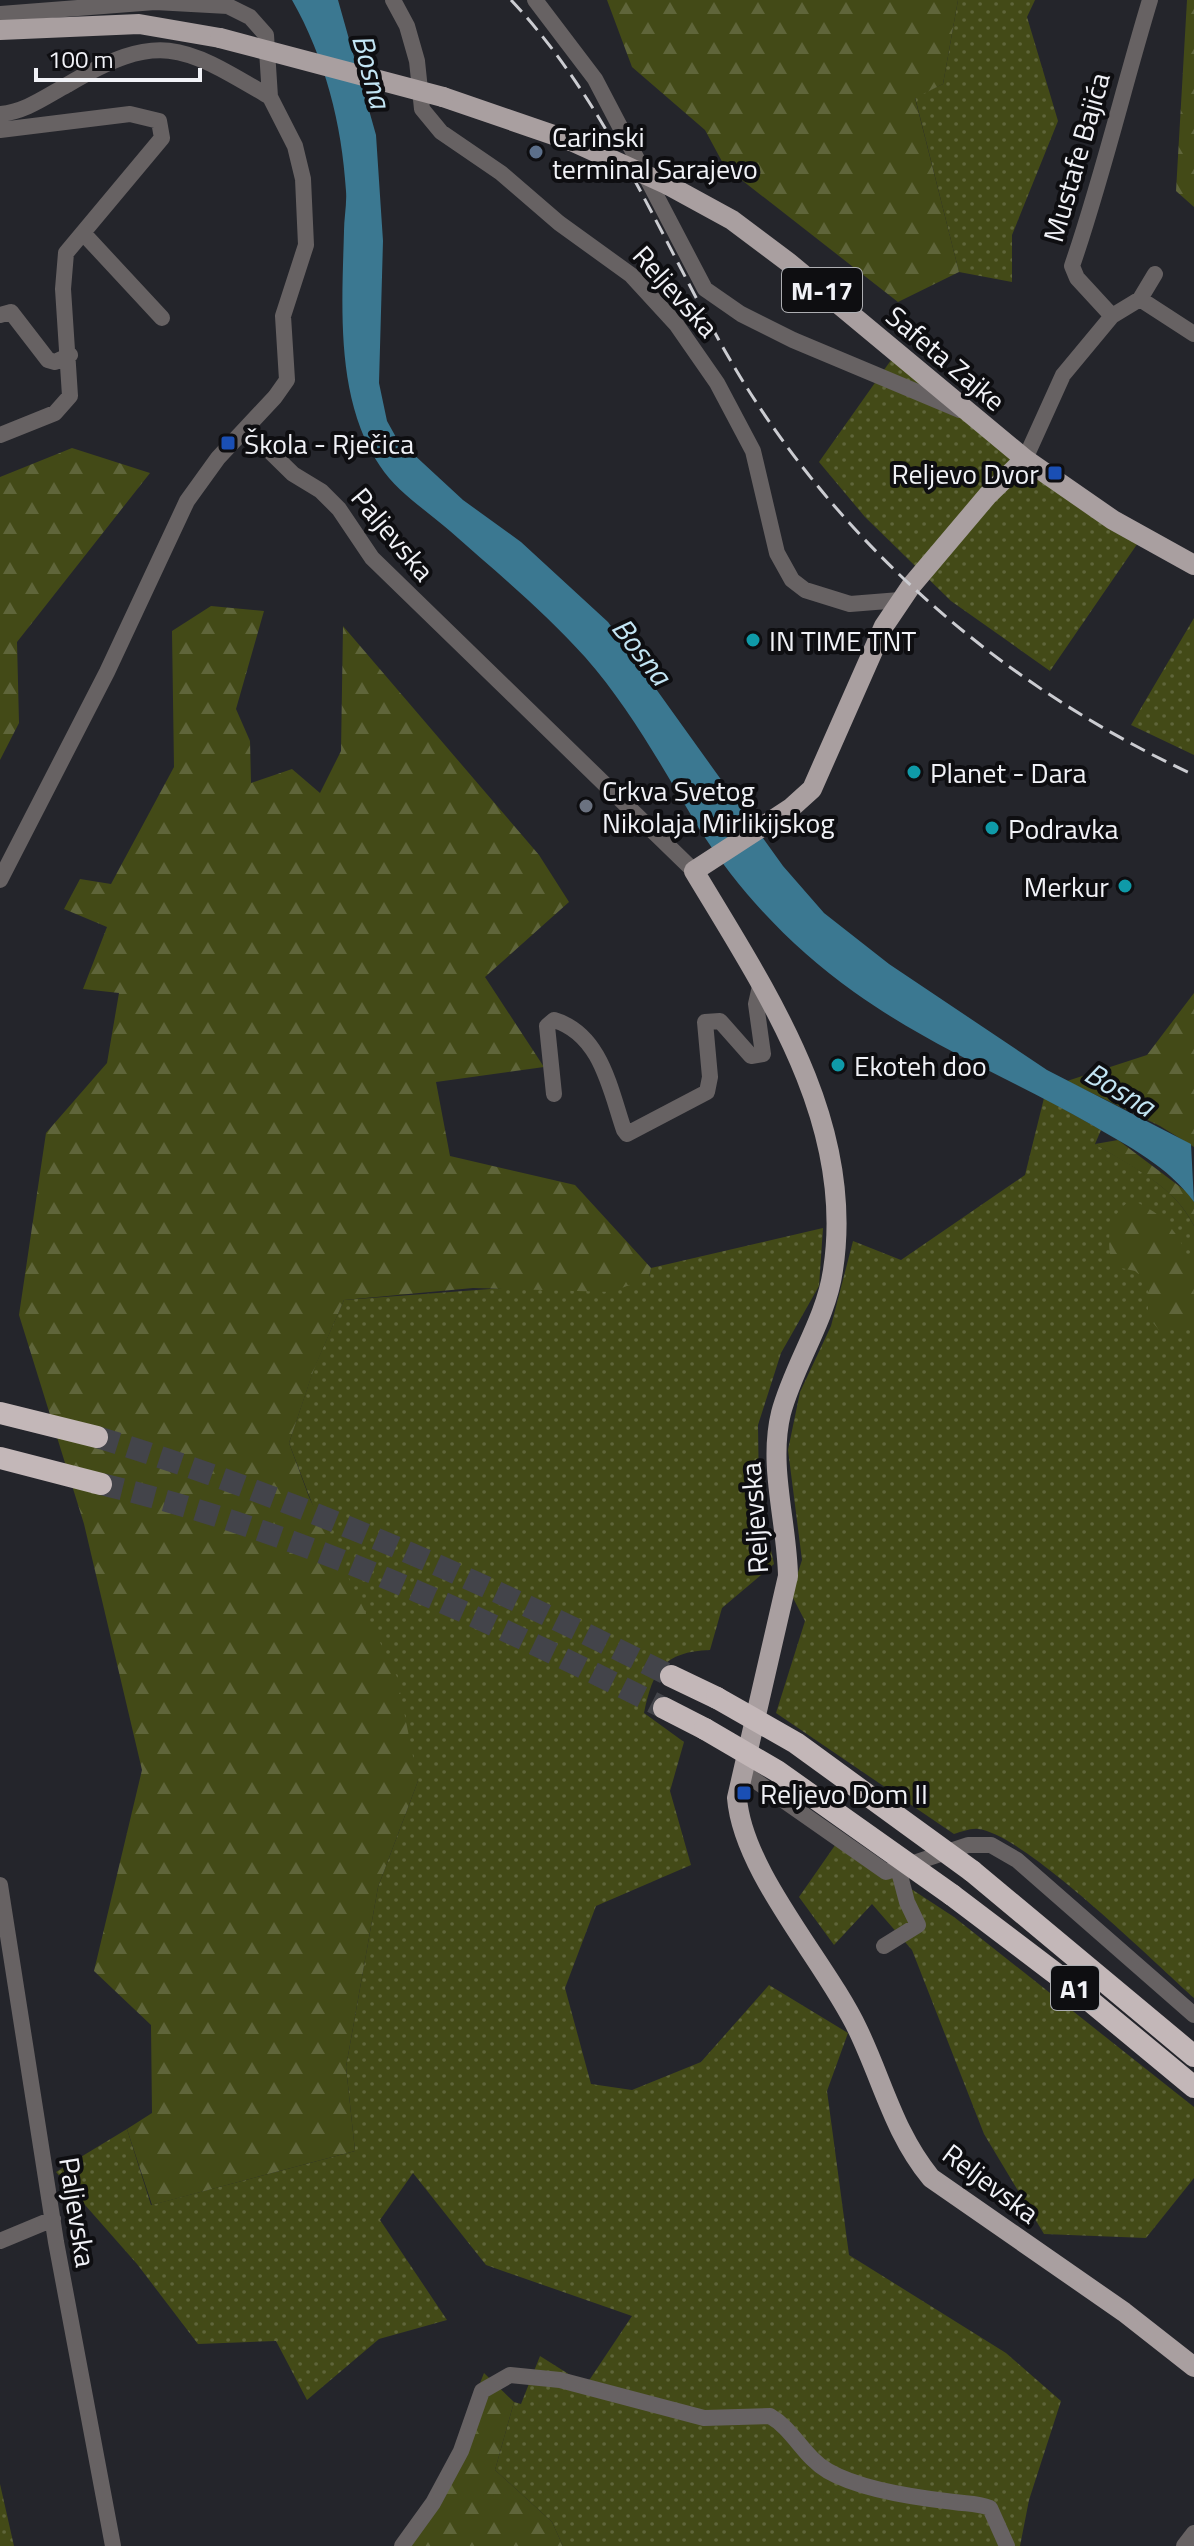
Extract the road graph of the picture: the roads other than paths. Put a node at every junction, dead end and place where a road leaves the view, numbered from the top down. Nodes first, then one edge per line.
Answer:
1 (393, 0) edge
2 (535, 0) edge
3 (1150, 0) edge
4 (0, 14) edge
5 (0, 30) edge
6 (270, 97) junction
7 (0, 114) edge
8 (0, 130) edge
9 (84, 234) junction
10 (1155, 274) dead end
11 (1140, 299) junction
12 (0, 315) edge
13 (1112, 316) junction
14 (162, 318) dead end
15 (1194, 334) edge
16 (70, 355) junction
17 (966, 412) junction
18 (246, 428) junction
19 (0, 435) edge
20 (1025, 459) junction
21 (1194, 565) edge
22 (900, 600) junction
23 (701, 866) junction
24 (0, 880) edge
25 (761, 982) junction
26 (554, 1094) dead end
27 (0, 1413) edge
28 (97, 1437) tunnel mouth
29 (0, 1458) edge
30 (101, 1484) tunnel mouth
31 (671, 1676) tunnel mouth
32 (664, 1708) tunnel mouth
33 (743, 1772) junction
34 (898, 1868) junction
35 (0, 1885) edge
36 (884, 1946) dead end
37 (1194, 2015) edge
38 (1194, 2056) edge
39 (1194, 2087) edge
40 (53, 2219) junction
41 (0, 2241) edge
42 (1194, 2367) edge
43 (1194, 2533) edge
44 (113, 2546) edge
45 (402, 2546) edge
46 (1007, 2546) edge
47 (1184, 2546) edge

1 - 22 street, Reljevska
2 - 17 street
3 - 13 street, Mustafe Bajića
4 - 6 street
5 - 17 main road, Safeta Zajke / M-17, bridge
6 - 7 street
6 - 18 street
8 - 9 street
9 - 14 street
9 - 16 street
10 - 11 street
11 - 13 street
11 - 15 street
12 - 16 street
13 - 20 street
16 - 19 street
17 - 20 main road, Safeta Zajke / M-17
18 - 23 street, Paljevska
18 - 24 street
20 - 21 main road, Safeta Zajke / M-17
20 - 22 main road
22 - 23 main road
23 - 25 main road, Reljevska
25 - 26 street
25 - 33 main road, Reljevska
27 - 28 highway
29 - 30 highway
31 - 38 highway, A1, bridge
32 - 39 highway, A1, bridge
33 - 34 street
33 - 42 main road, Reljevska
34 - 36 street
34 - 37 street
35 - 40 street, Paljevska
40 - 41 street
40 - 44 street, Paljevska
43 - 47 street
45 - 46 street

